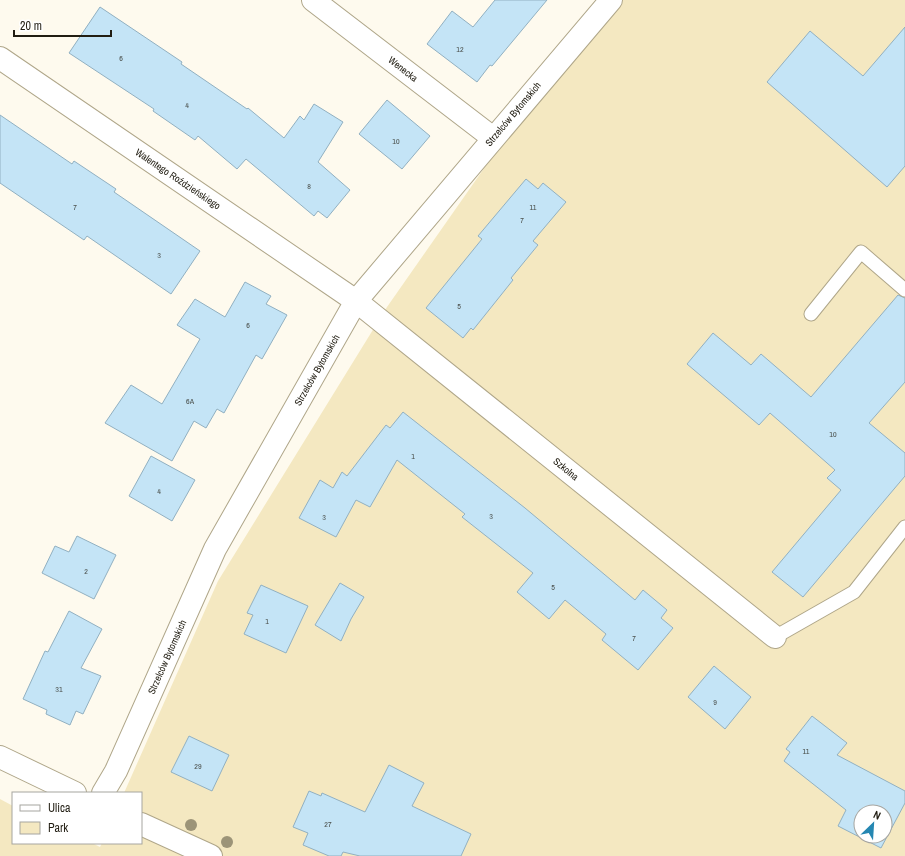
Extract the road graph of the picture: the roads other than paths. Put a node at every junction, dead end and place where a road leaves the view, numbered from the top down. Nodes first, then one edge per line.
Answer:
1 (313, 0) edge
2 (610, 0) edge
3 (0, 58) edge
4 (493, 138) junction
5 (905, 290) edge
6 (356, 301) junction
7 (811, 314) dead end
8 (905, 527) edge
9 (775, 637) joint
10 (0, 757) edge
11 (73, 792) edge
12 (105, 792) edge
13 (142, 824) edge
14 (211, 856) edge

1 - 4 street, Wenecka
2 - 4 street, Strzelców Bytomskich
3 - 6 street, Walentego Roździeńskiego
4 - 6 street, Strzelców Bytomskich
5 - 7 lane
6 - 9 street, Szkolna
6 - 12 street, Strzelców Bytomskich
8 - 9 lane
10 - 11 street
13 - 14 street

